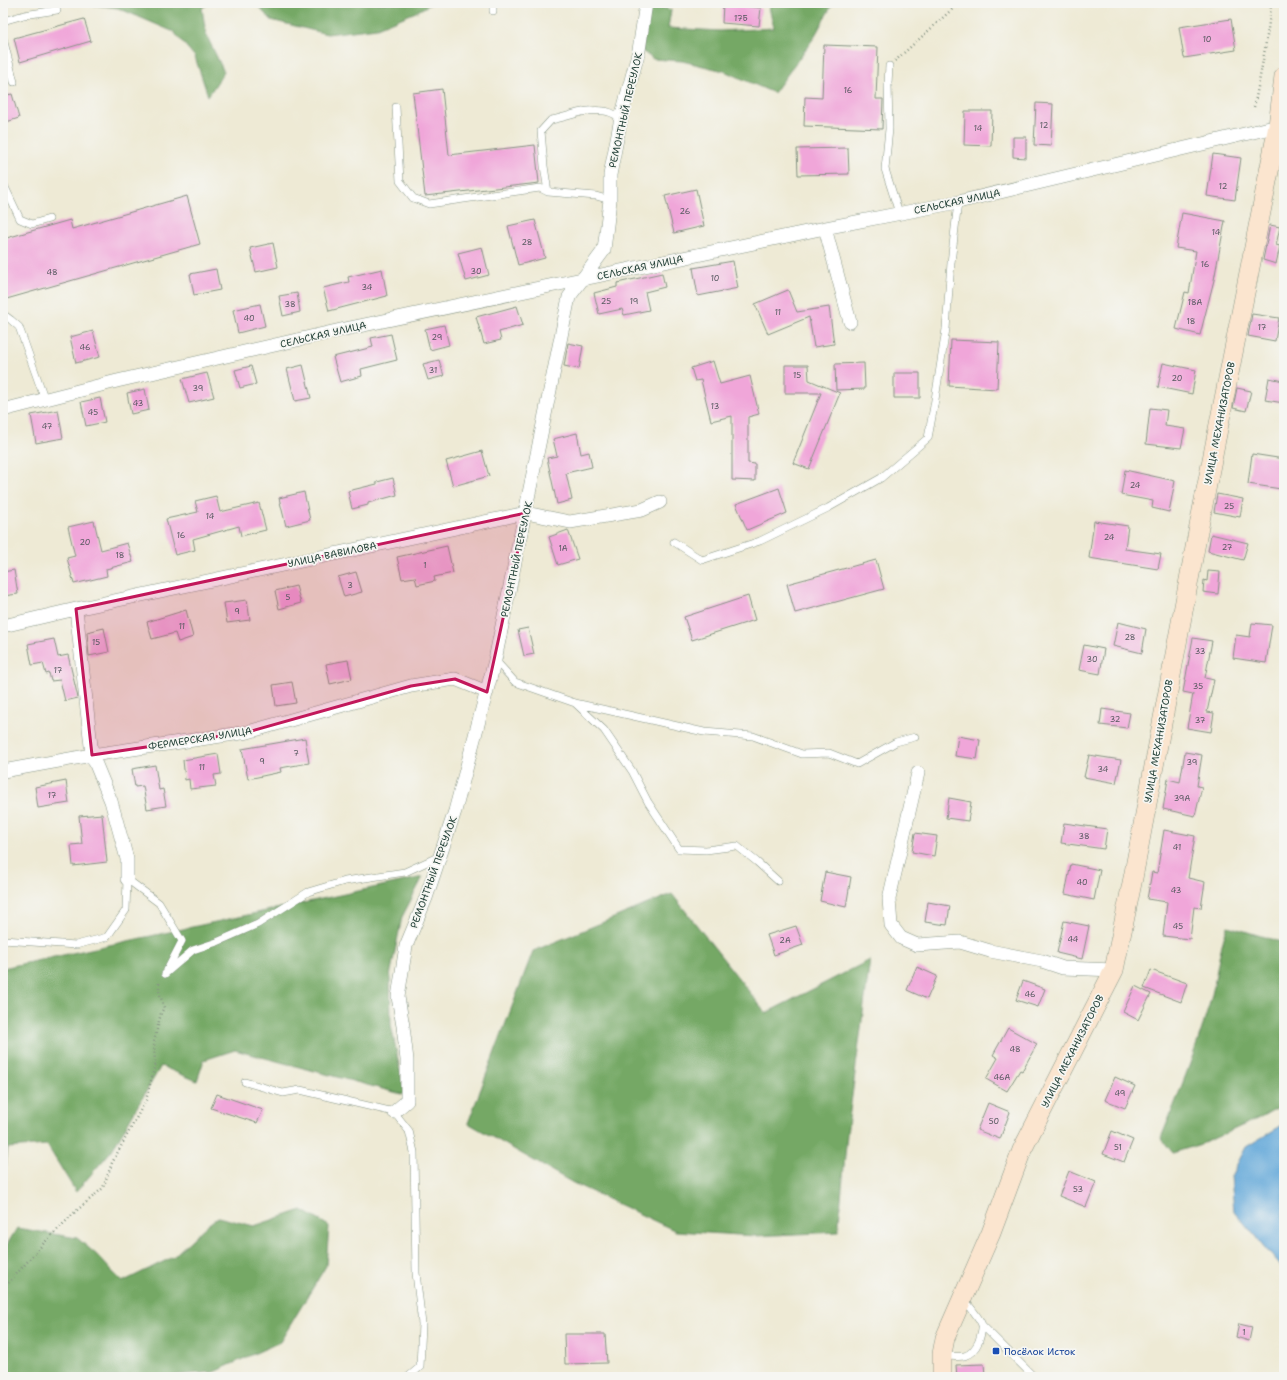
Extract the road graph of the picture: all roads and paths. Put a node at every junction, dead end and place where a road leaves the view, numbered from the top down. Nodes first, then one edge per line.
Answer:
1 (493, 3) edge
2 (646, 3) edge
3 (959, 3) edge
4 (1269, 3) edge
5 (57, 10) dead end
6 (493, 11) dead end
7 (3, 21) edge
8 (3, 38) edge
9 (889, 66) joint
10 (1284, 76) edge
11 (14, 82) dead end
12 (396, 107) dead end
13 (1254, 107) dead end
14 (621, 118) junction
15 (1278, 126) junction
16 (3, 184) edge
17 (548, 192) junction
18 (610, 200) junction
19 (958, 202) junction
20 (899, 213) junction
21 (49, 219) dead end
22 (825, 228) junction
23 (582, 279) junction
24 (3, 314) edge
25 (850, 322) dead end
26 (45, 400) junction
27 (3, 410) edge
28 (660, 502) dead end
29 (526, 513) junction
30 (674, 542) dead end
31 (76, 609) junction
32 (3, 626) edge
33 (495, 660) junction
34 (487, 692) junction
35 (575, 703) junction
36 (915, 737) dead end
37 (92, 755) junction
38 (3, 771) edge
39 (918, 773) dead end
40 (440, 856) junction
41 (127, 879) junction
42 (778, 882) dead end
43 (3, 940) edge
44 (1114, 970) junction
45 (165, 974) junction
46 (245, 1082) dead end
47 (394, 1112) junction
48 (3, 1289) edge
49 (962, 1299) junction
50 (982, 1325) junction
51 (942, 1354) junction
52 (408, 1377) edge
53 (942, 1377) edge
54 (1034, 1377) edge

1 - 6 lane
2 - 14 street, РЕМОНТНЫЙ ПЕРЕУЛОК
3 - 9 path
4 - 13 path
5 - 7 lane
8 - 11 lane
9 - 20 lane
10 - 15 street, УЛИЦА МЕХАНИЗАТОРОВ
12 - 17 lane
14 - 17 lane
14 - 18 street, РЕМОНТНЫЙ ПЕРЕУЛОК
15 - 19 street, СЕЛЬСКАЯ УЛИЦА
15 - 44 street, УЛИЦА МЕХАНИЗАТОРОВ
16 - 21 lane
17 - 18 lane
18 - 23 street, РЕМОНТНЫЙ ПЕРЕУЛОК
19 - 20 street, СЕЛЬСКАЯ УЛИЦА
19 - 30 lane
20 - 22 street, СЕЛЬСКАЯ УЛИЦА
22 - 23 street, СЕЛЬСКАЯ УЛИЦА
22 - 25 street
23 - 26 street, СЕЛЬСКАЯ УЛИЦА
23 - 29 street, РЕМОНТНЫЙ ПЕРЕУЛОК
24 - 26 lane
26 - 27 street, СЕЛЬСКАЯ УЛИЦА
28 - 29 street, УЛИЦА ВАВИЛОВА
29 - 31 street, УЛИЦА ВАВИЛОВА
29 - 33 street, РЕМОНТНЫЙ ПЕРЕУЛОК
31 - 32 street, УЛИЦА ВАВИЛОВА
31 - 37 street
33 - 34 street, РЕМОНТНЫЙ ПЕРЕУЛОК
33 - 35 lane
34 - 37 street, ФЕРМЕРСКАЯ УЛИЦА
34 - 40 street, РЕМОНТНЫЙ ПЕРЕУЛОК
35 - 36 lane
35 - 42 lane
37 - 38 street, ФЕРМЕРСКАЯ УЛИЦА
37 - 41 street
39 - 44 street
40 - 45 lane
40 - 47 street, РЕМОНТНЫЙ ПЕРЕУЛОК
41 - 43 lane
41 - 45 lane
44 - 49 street, УЛИЦА МЕХАНИЗАТОРОВ
45 - 48 path
46 - 47 lane
47 - 52 lane
49 - 50 lane
49 - 51 street, УЛИЦА МЕХАНИЗАТОРОВ
50 - 51 lane
50 - 54 lane
51 - 53 street, УЛИЦА МЕХАНИЗАТОРОВ

